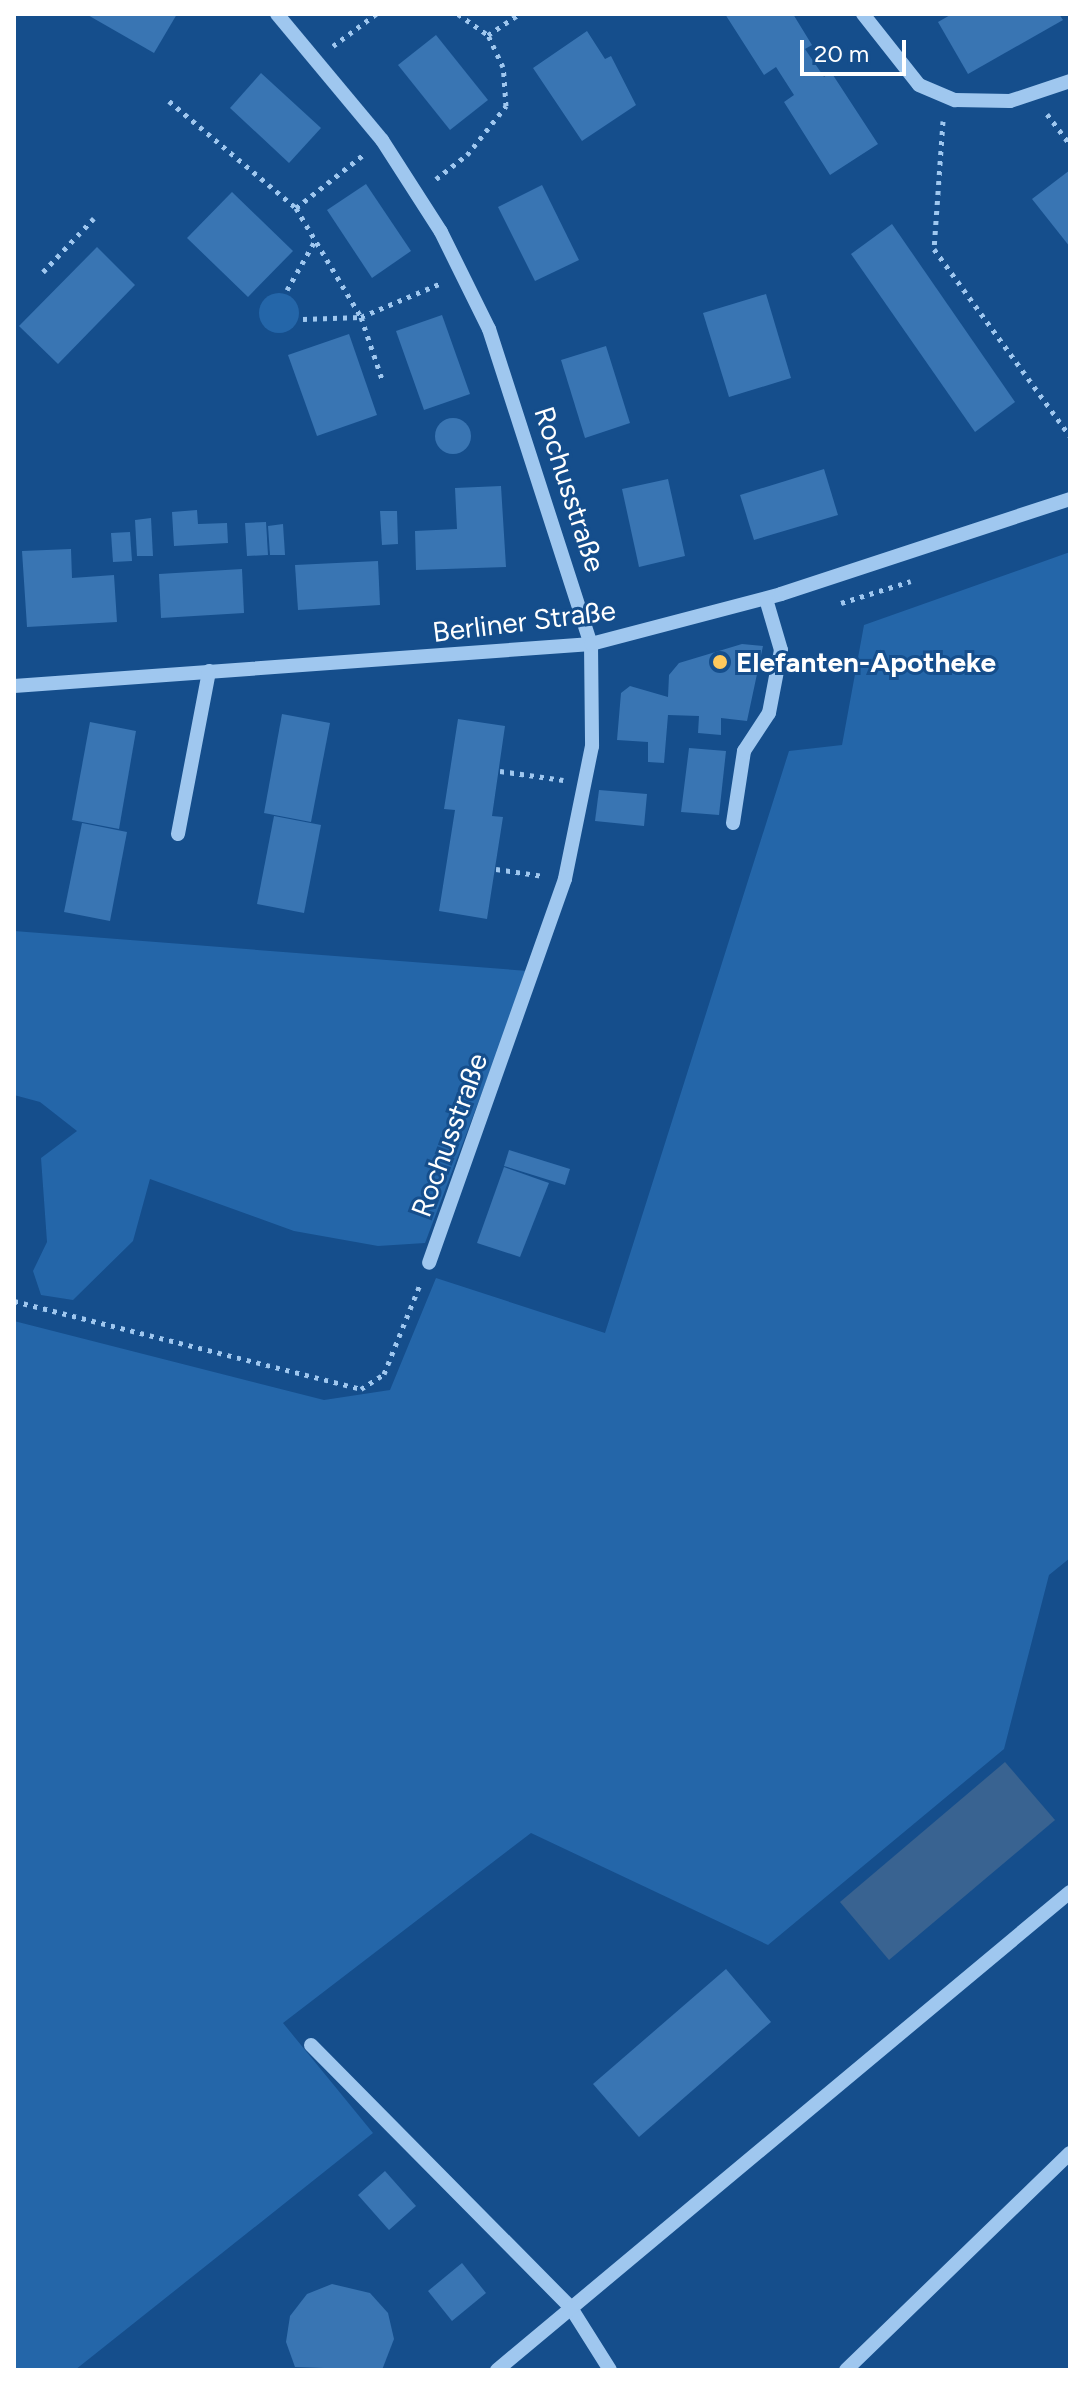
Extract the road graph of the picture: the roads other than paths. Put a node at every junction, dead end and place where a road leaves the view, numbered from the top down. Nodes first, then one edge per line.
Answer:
1 (277, 14) edge
2 (863, 14) edge
3 (1070, 81) edge
4 (1070, 499) edge
5 (766, 599) junction
6 (591, 644) junction
7 (209, 671) junction
8 (14, 686) edge
9 (733, 823) dead end
10 (178, 834) dead end
11 (429, 1263) road end
12 (1070, 1892) edge
13 (311, 2045) dead end
14 (1070, 2153) edge
15 (571, 2308) junction
16 (497, 2370) edge
17 (610, 2370) edge
18 (846, 2370) edge

1 - 6 street, Rochusstraße
2 - 3 street
4 - 5 street, Berliner Straße
5 - 6 street, Berliner Straße
5 - 9 street
6 - 7 street, Berliner Straße
6 - 11 street, Rochusstraße
7 - 8 street, Berliner Straße
7 - 10 street
12 - 15 street
13 - 15 street
14 - 18 street
15 - 16 street
15 - 17 street

